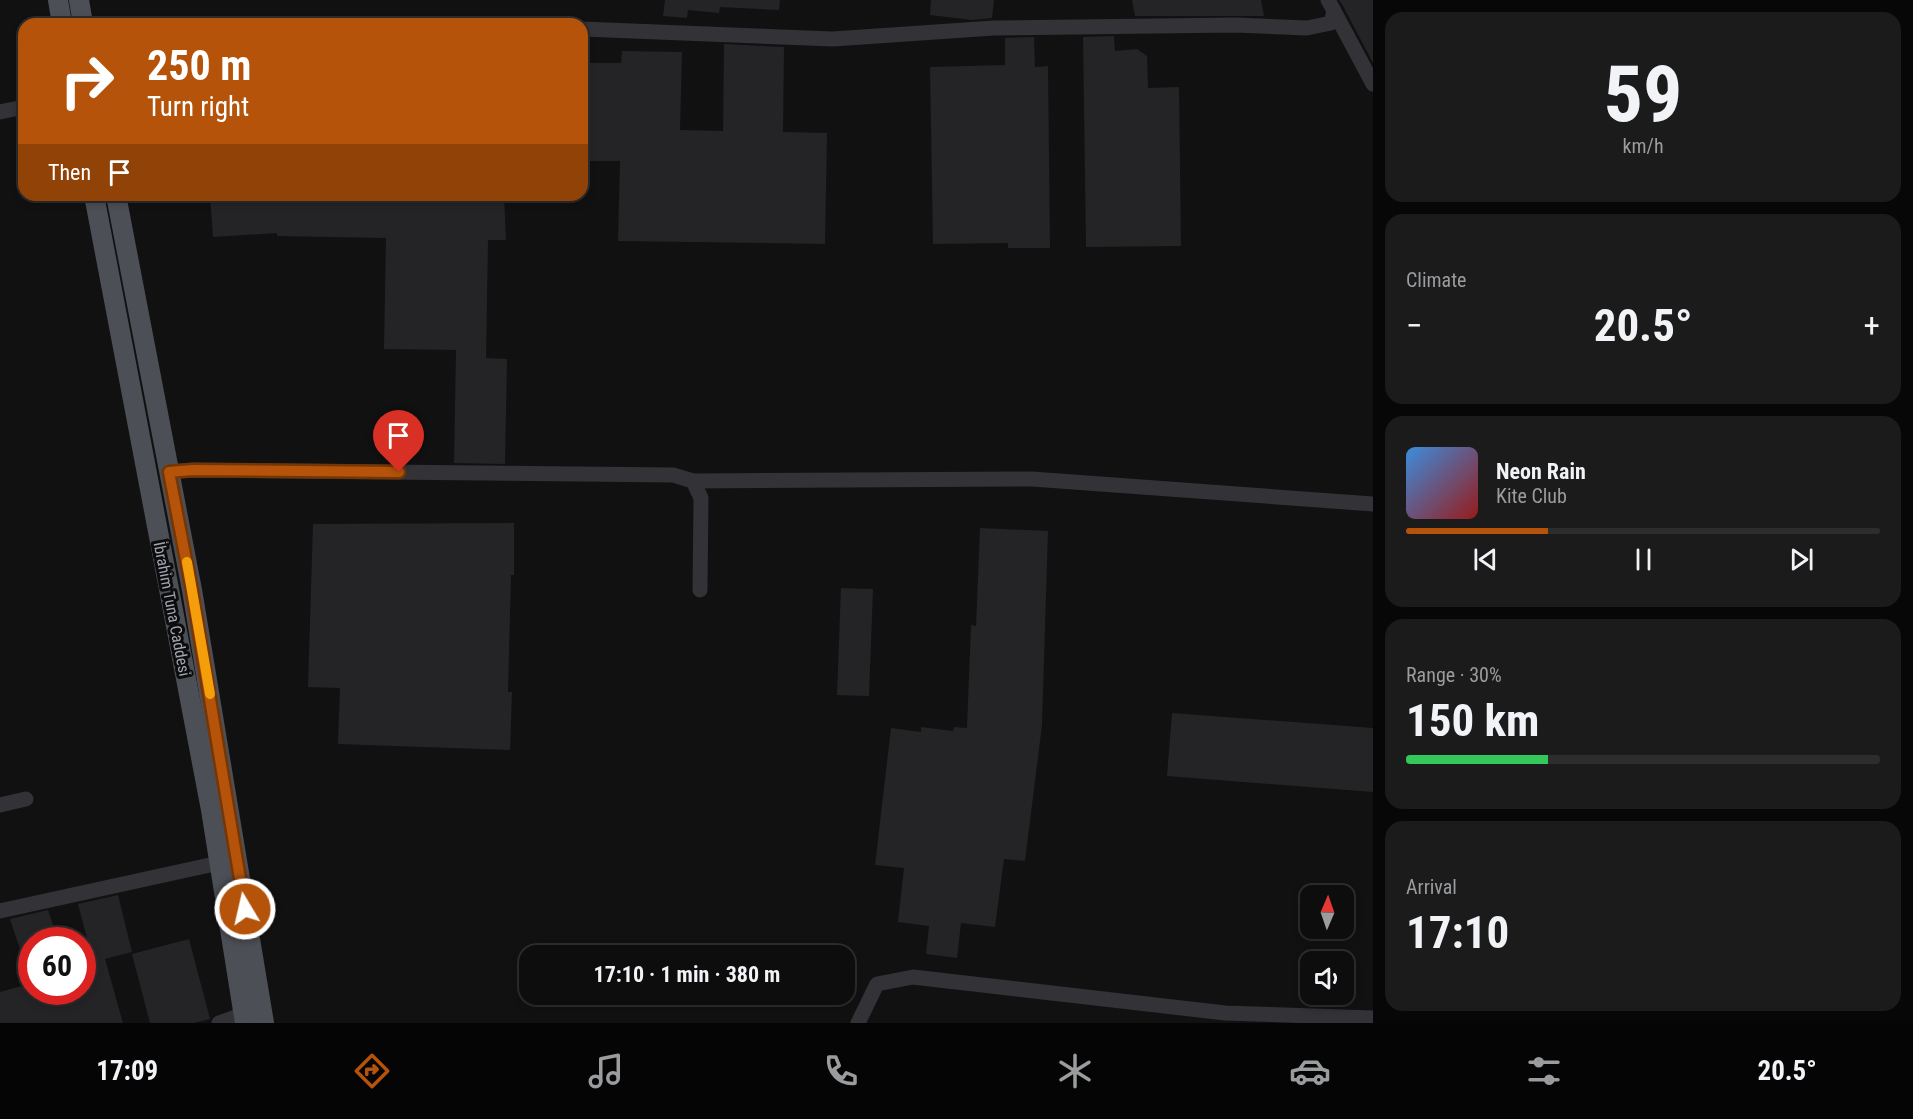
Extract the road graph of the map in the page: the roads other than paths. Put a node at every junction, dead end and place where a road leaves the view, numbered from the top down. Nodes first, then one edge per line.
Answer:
1 (58, 0) edge
2 (79, 0) edge
3 (1331, 6) edge
4 (61, 18) edge
5 (82, 18) edge
6 (588, 29) edge
7 (1373, 84) edge
8 (18, 109) edge
9 (2, 114) edge
10 (95, 201) edge
11 (117, 201) edge
12 (169, 472) junction
13 (693, 481) junction
14 (1373, 504) edge
15 (700, 590) dead end
16 (26, 800) dead end
17 (0, 805) edge
18 (219, 863) junction
19 (0, 911) edge
20 (1373, 1018) edge
21 (245, 1019) edge
22 (219, 1023) edge
23 (264, 1023) edge
24 (858, 1023) edge

1 - 4 main road
2 - 5 main road
3 - 6 street
3 - 7 street
8 - 9 street
10 - 18 main road, İbrahim Tuna Caddesi
11 - 12 main road, İbrahim Tuna Caddesi
12 - 13 street
12 - 23 main road, İbrahim Tuna Caddesi
13 - 14 street
13 - 15 street
16 - 17 street
18 - 19 street
18 - 21 main road, İbrahim Tuna Caddesi
20 - 24 street
21 - 22 street

